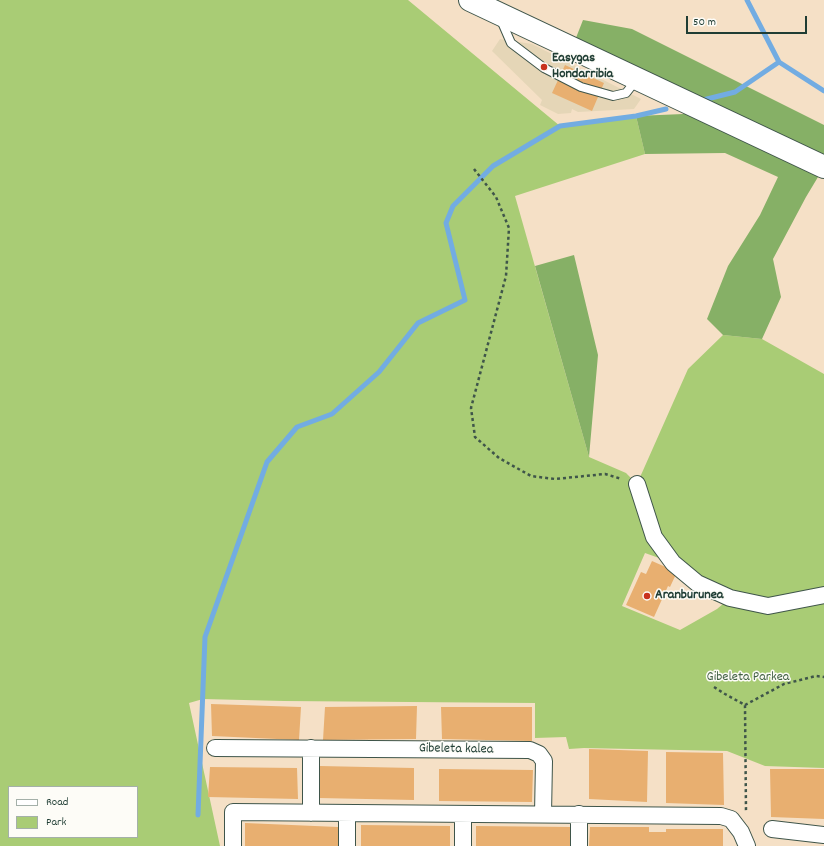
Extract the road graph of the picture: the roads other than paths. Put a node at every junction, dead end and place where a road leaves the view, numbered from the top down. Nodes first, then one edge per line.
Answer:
1 (470, 0) edge
2 (498, 14) junction
3 (637, 79) junction
4 (824, 167) edge
5 (637, 484) road end
6 (824, 594) edge
7 (215, 748) dead end
8 (311, 748) junction
9 (311, 813) junction
10 (347, 813) junction
11 (463, 814) junction
12 (543, 814) junction
13 (579, 814) junction
14 (772, 829) dead end
15 (824, 835) edge
16 (233, 846) edge
17 (347, 846) edge
18 (463, 846) edge
19 (579, 846) edge
20 (747, 846) edge

1 - 2 main road
2 - 3 main road
2 - 3 lane
3 - 4 main road
5 - 6 street
7 - 8 street, Gibeleta kalea
8 - 9 street
8 - 12 street, Gibeleta kalea
9 - 10 street
9 - 16 street
10 - 11 street
10 - 17 street
11 - 12 street
11 - 18 street
12 - 13 street
13 - 19 street
13 - 20 street
14 - 15 street

